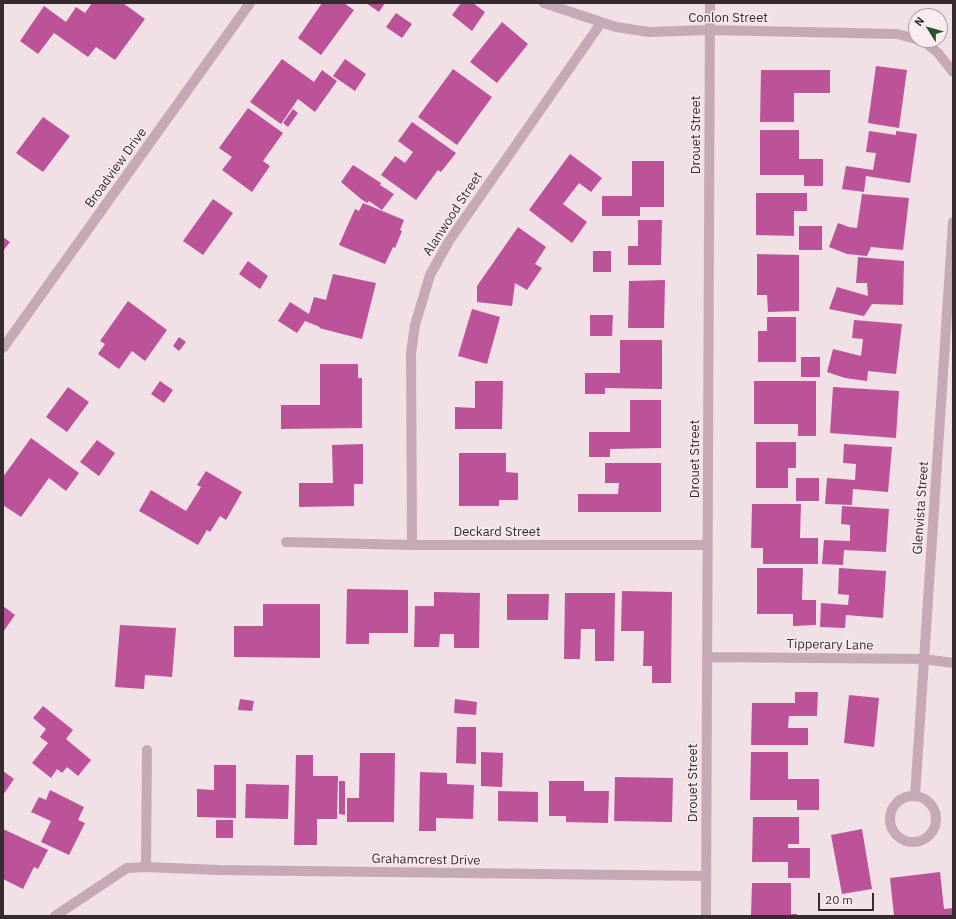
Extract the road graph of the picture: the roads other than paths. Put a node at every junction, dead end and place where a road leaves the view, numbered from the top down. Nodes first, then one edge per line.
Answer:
1 (250, 3) edge
2 (544, 3) edge
3 (710, 3) edge
4 (601, 23) junction
5 (709, 30) junction
6 (908, 37) edge
7 (930, 48) edge
8 (953, 72) edge
9 (953, 222) edge
10 (3, 348) edge
11 (286, 542) dead end
12 (412, 545) junction
13 (708, 545) junction
14 (707, 657) junction
15 (924, 659) junction
16 (953, 663) edge
17 (147, 750) dead end
18 (915, 796) junction
19 (146, 867) junction
20 (706, 876) junction
21 (55, 916) edge
22 (706, 916) edge

1 - 10 street, Broadview Drive
2 - 4 street, Conlon Street
3 - 5 street, Drouet Street
4 - 5 street, Conlon Street
4 - 12 street, Alanwood Street
5 - 6 street, Conlon Street
5 - 13 street, Drouet Street
7 - 8 street
9 - 15 street, Glenvista Street
11 - 12 street, Deckard Street
12 - 13 street, Deckard Street
13 - 14 street, Drouet Street
14 - 15 street, Tipperary Lane
14 - 20 street, Drouet Street
15 - 16 street, Tipperary Lane
15 - 18 street, Glenvista Street
17 - 19 street
18 - 18 street
19 - 20 street, Grahamcrest Drive
19 - 21 street, Grahamcrest Drive
20 - 22 street, Drouet Street

